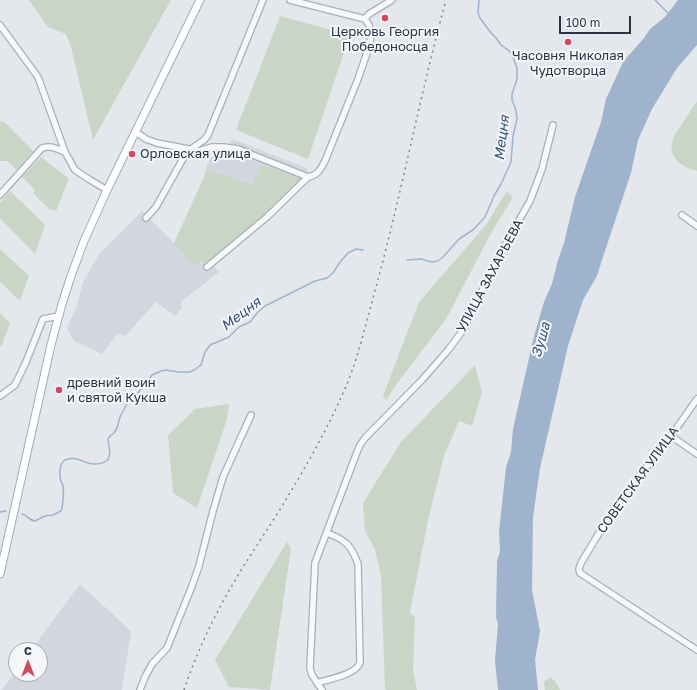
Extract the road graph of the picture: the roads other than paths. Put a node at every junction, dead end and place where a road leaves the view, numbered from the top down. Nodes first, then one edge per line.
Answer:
1 (200, 0) edge
2 (263, 0) edge
3 (290, 0) edge
4 (392, 0) edge
5 (365, 20) junction
6 (0, 25) edge
7 (553, 125) dead end
8 (136, 132) junction
9 (191, 149) junction
10 (65, 152) junction
11 (308, 177) junction
12 (107, 190) junction
13 (0, 195) edge
14 (682, 215) dead end
15 (146, 218) dead end
16 (697, 226) edge
17 (207, 267) dead end
18 (59, 316) junction
19 (0, 396) edge
20 (697, 399) edge
21 (251, 415) dead end
22 (671, 436) junction
23 (697, 454) edge
24 (326, 532) junction
25 (0, 574) edge
26 (697, 650) edge
27 (318, 684) junction
28 (140, 690) edge
29 (322, 690) edge

1 - 8 main road
2 - 9 street
3 - 5 street
4 - 5 street
5 - 11 street
6 - 10 street
7 - 24 street, УЛИЦА ЗАХАРЬЕВА
8 - 9 street
8 - 12 main road
9 - 11 street
9 - 15 street
10 - 12 street
10 - 13 street
11 - 17 street
12 - 18 main road
14 - 16 street
18 - 19 street
18 - 25 main road
20 - 22 street, СОВЕТСКАЯ УЛИЦА
21 - 28 street
22 - 23 street
22 - 26 street, СОВЕТСКАЯ УЛИЦА
24 - 27 street, УЛИЦА ЗАХАРЬЕВА
24 - 27 street
27 - 29 street, УЛИЦА ЗАХАРЬЕВА

